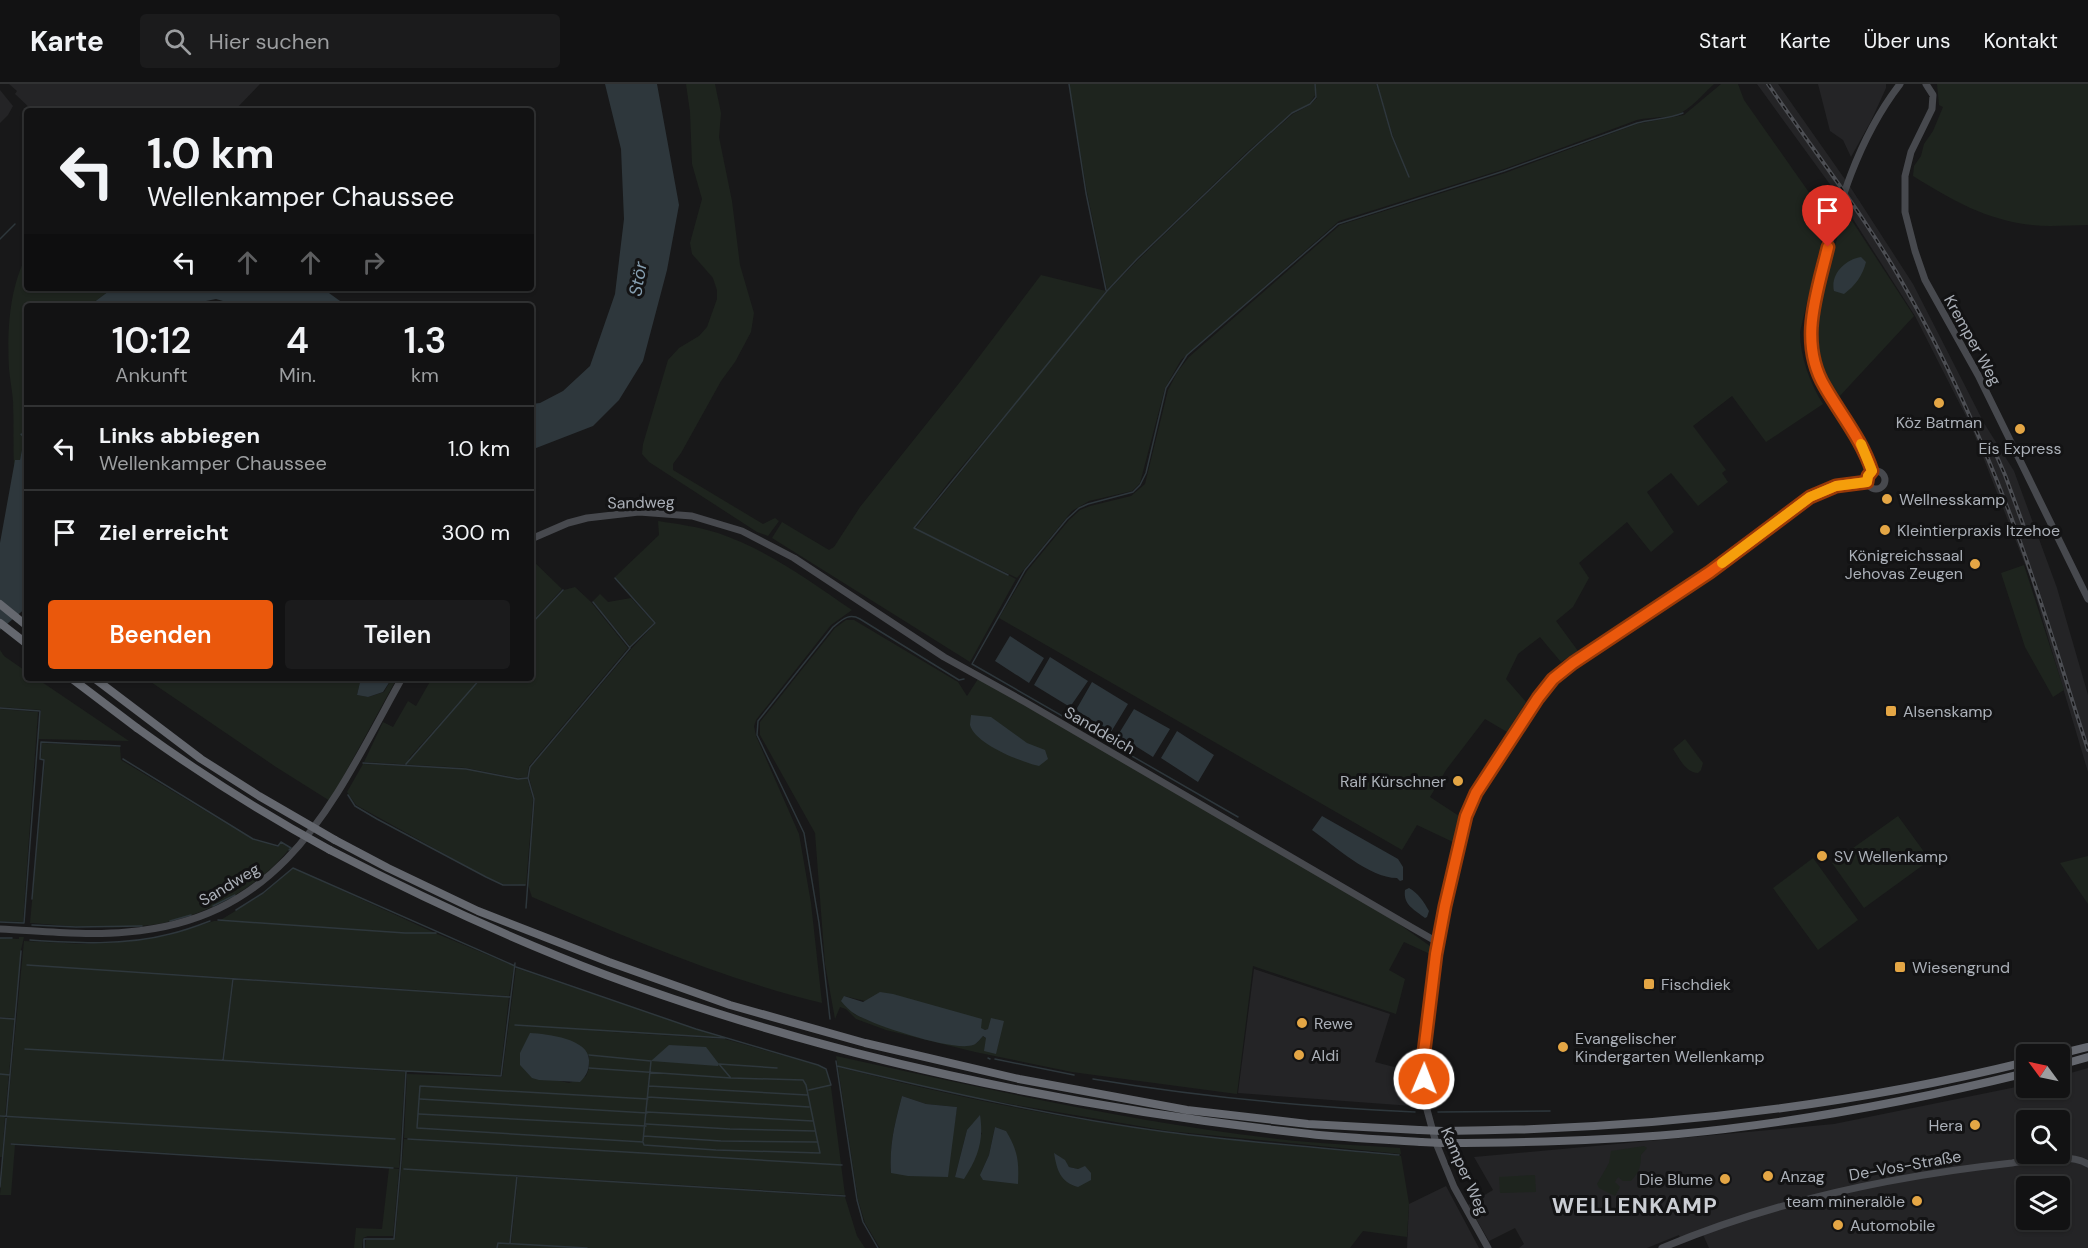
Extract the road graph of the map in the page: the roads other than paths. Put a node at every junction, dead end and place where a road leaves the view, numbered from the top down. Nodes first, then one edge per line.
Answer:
1 (1900, 84) edge
2 (1926, 84) edge
3 (1872, 471) junction
4 (1867, 482) junction
5 (752, 535) joint
6 (534, 538) edge
7 (2088, 599) edge
8 (0, 604) edge
9 (0, 623) edge
10 (24, 624) edge
11 (24, 642) edge
12 (75, 681) edge
13 (98, 681) edge
14 (400, 681) edge
15 (0, 929) edge
16 (1438, 940) junction
17 (2088, 1047) edge
18 (2070, 1051) edge
19 (2088, 1057) edge
20 (2070, 1062) edge
21 (2016, 1064) edge
22 (2016, 1075) edge
23 (2088, 1164) edge
24 (1488, 1248) edge
25 (1662, 1248) edge

1 - 3 street
2 - 7 street, Kremper Weg
3 - 4 street
3 - 4 street, Kamper Weg
4 - 16 street, Kamper Weg
5 - 6 street, Sandweg
5 - 16 street, Sanddeich
8 - 10 highway
9 - 11 highway
12 - 22 highway, bridge
13 - 21 highway, bridge
14 - 15 street, Sandweg
16 - 24 street, Kamper Weg
17 - 18 highway
19 - 20 highway
23 - 25 street, De-Vos-Straße

